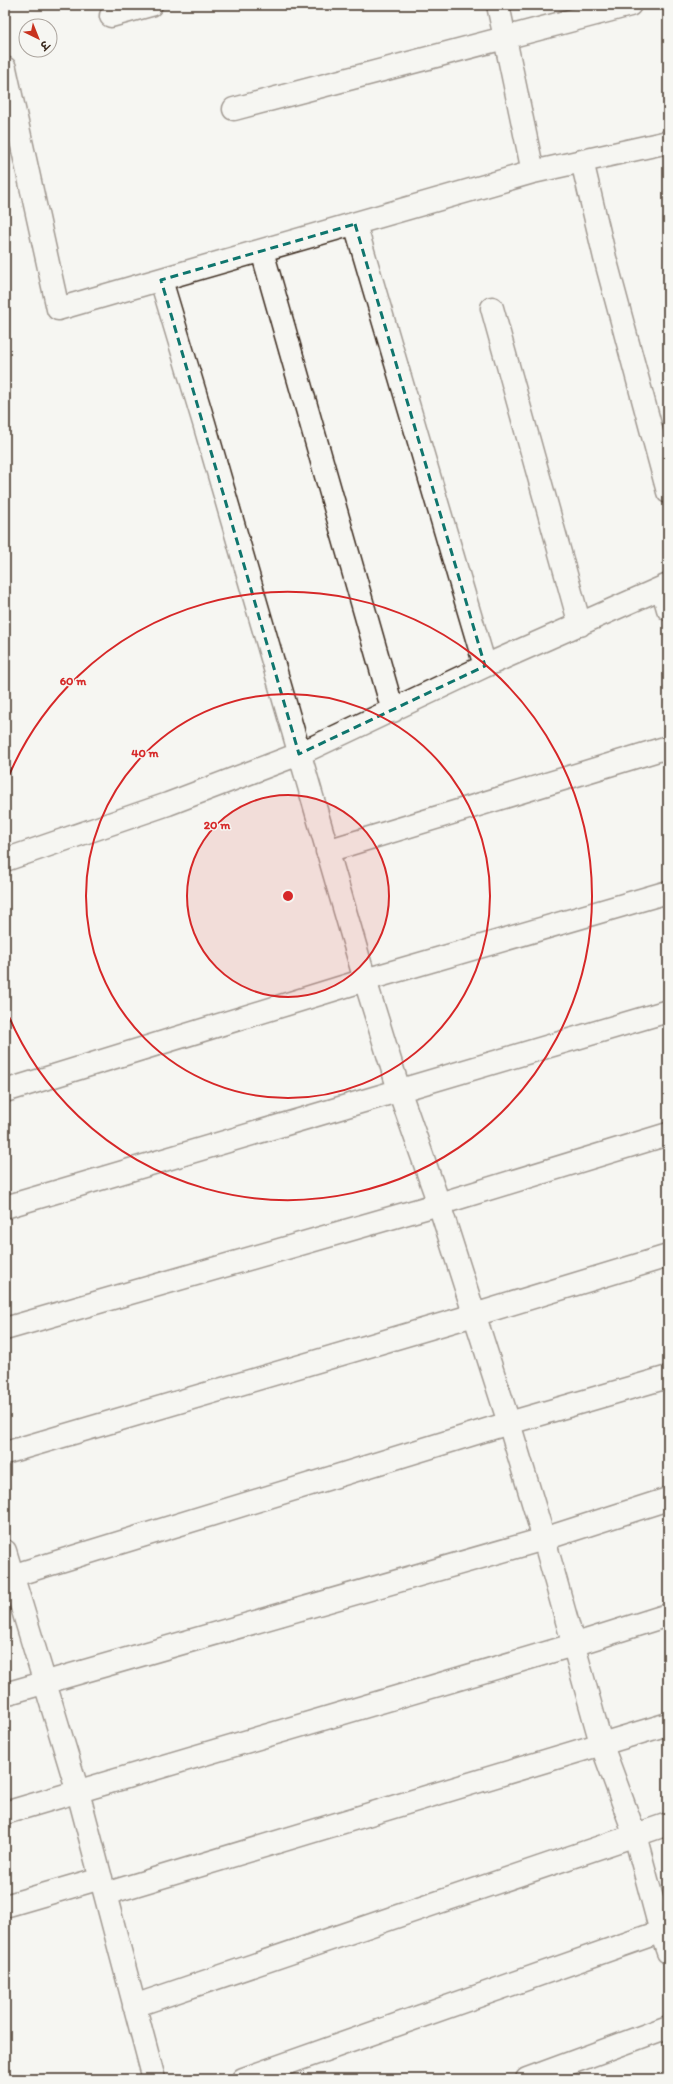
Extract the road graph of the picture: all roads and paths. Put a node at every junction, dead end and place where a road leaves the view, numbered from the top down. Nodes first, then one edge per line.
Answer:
1 (151, 5) edge
2 (498, 5) edge
3 (630, 5) edge
4 (111, 16) dead end
5 (506, 39) junction
6 (5, 68) edge
7 (234, 109) dead end
8 (668, 142) edge
9 (13, 144) edge
10 (582, 161) junction
11 (533, 172) junction
12 (355, 224) junction
13 (262, 251) junction
14 (161, 280) junction
15 (492, 308) dead end
16 (668, 492) edge
17 (665, 587) edge
18 (668, 609) edge
19 (580, 625) junction
20 (484, 666) junction
21 (394, 711) junction
22 (668, 747) edge
23 (299, 754) junction
24 (327, 851) junction
25 (5, 860) edge
26 (668, 892) edge
27 (365, 980) junction
28 (668, 1011) edge
29 (399, 1090) junction
30 (5, 1091) edge
31 (668, 1134) edge
32 (439, 1204) junction
33 (5, 1207) edge
34 (668, 1256) edge
35 (474, 1315) junction
36 (5, 1329) edge
37 (668, 1377) edge
38 (509, 1423) junction
39 (5, 1453) edge
40 (668, 1500) edge
41 (544, 1539) junction
42 (5, 1551) edge
43 (8, 1577) edge
44 (668, 1615) edge
45 (573, 1645) junction
46 (45, 1683) junction
47 (5, 1694) edge
48 (668, 1724) edge
49 (601, 1744) junction
50 (78, 1792) junction
51 (5, 1813) edge
52 (668, 1824) edge
53 (635, 1835) junction
54 (103, 1886) junction
55 (5, 1906) edge
56 (666, 1938) edge
57 (134, 2006) junction
58 (668, 2027) edge
59 (154, 2079) edge
60 (243, 2079) edge
61 (527, 2079) edge

1 - 4 street
2 - 5 street
3 - 5 street
5 - 7 street
5 - 11 street
6 - 9 street
8 - 10 street
9 - 14 street
10 - 11 street
10 - 16 street
11 - 12 street
12 - 13 street
12 - 20 street
13 - 14 street
13 - 21 street
14 - 23 street
15 - 19 street
17 - 18 street
17 - 19 street
19 - 20 street
20 - 21 street
21 - 23 street
22 - 24 street
23 - 24 street
23 - 25 street
24 - 27 street
26 - 27 street
27 - 29 street
27 - 30 street
28 - 29 street
29 - 32 street
29 - 33 street
31 - 32 street
32 - 35 street
32 - 36 street
34 - 35 street
35 - 38 street
35 - 39 street
37 - 38 street
38 - 41 street
38 - 43 street
40 - 41 street
41 - 45 street
41 - 46 street
42 - 43 street
43 - 46 street
44 - 45 street
45 - 49 street
45 - 50 street
46 - 47 street
46 - 50 street
48 - 49 street
49 - 53 street
49 - 54 street
50 - 51 street
50 - 54 street
52 - 53 street
53 - 56 street
53 - 57 street
54 - 55 street
54 - 57 street
56 - 60 street
57 - 59 street
58 - 61 street

